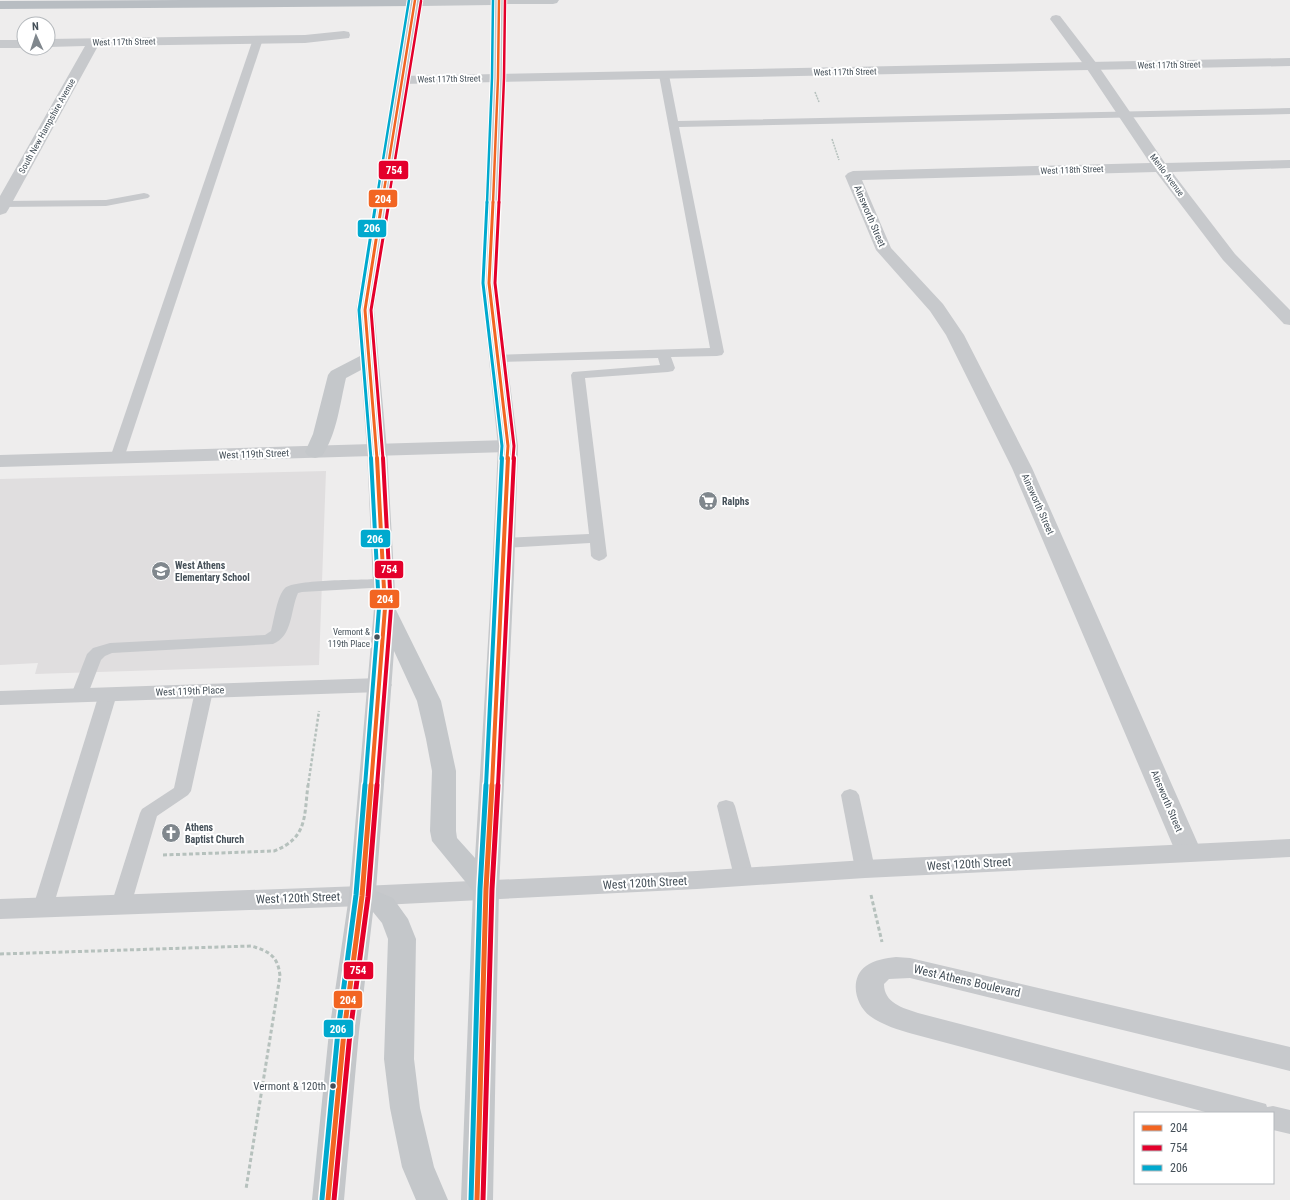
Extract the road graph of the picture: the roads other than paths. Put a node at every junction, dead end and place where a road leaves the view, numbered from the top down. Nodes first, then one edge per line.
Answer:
1 (498, 0) edge
2 (553, 0) edge
3 (415, 1) edge
4 (0, 5) edge
5 (1056, 19) dead end
6 (344, 35) dead end
7 (258, 39) junction
8 (94, 42) junction
9 (56, 43) edge
10 (0, 44) edge
11 (16, 44) edge
12 (1290, 62) edge
13 (1092, 67) junction
14 (664, 75) junction
15 (498, 78) junction
16 (401, 80) junction
17 (1290, 111) edge
18 (1124, 114) junction
19 (673, 124) junction
20 (1290, 164) edge
21 (1160, 167) junction
22 (853, 176) joint
23 (144, 196) dead end
24 (2, 207) edge
25 (1290, 320) edge
26 (664, 354) junction
27 (498, 358) junction
28 (368, 359) junction
29 (508, 446) junction
30 (377, 450) junction
31 (315, 452) junction
32 (117, 458) junction
33 (0, 461) edge
34 (597, 538) junction
35 (504, 543) junction
36 (599, 556) dead end
37 (382, 584) junction
38 (385, 608) junction
39 (380, 685) junction
40 (204, 691) junction
41 (108, 694) junction
42 (80, 695) junction
43 (0, 698) edge
44 (850, 795) dead end
45 (726, 806) dead end
46 (1290, 848) edge
47 (1189, 852) junction
48 (865, 869) junction
49 (744, 877) junction
50 (486, 890) junction
51 (362, 896) junction
52 (121, 905) junction
53 (43, 907) junction
54 (0, 909) edge
55 (1290, 1059) edge
56 (1251, 1112) edge
57 (1274, 1118) edge
58 (1290, 1122) edge
59 (328, 1200) edge
60 (432, 1200) edge
61 (476, 1200) edge

1 - 2 main road
1 - 3 main road
1 - 15 main road
3 - 4 highway
3 - 16 main road
5 - 13 street, Menlo Avenue
6 - 7 street, West 117th Street
7 - 8 street, West 117th Street
7 - 32 lane
8 - 9 street, West 117th Street
8 - 24 street, South New Hampshire Avenue
10 - 11 street
12 - 13 street, West 117th Street
13 - 14 street, West 117th Street
13 - 18 street, Menlo Avenue
14 - 15 street, West 117th Street
14 - 19 lane
15 - 16 street, West 117th Street
15 - 27 main road
16 - 28 main road
17 - 18 lane
18 - 19 lane
18 - 21 street, Menlo Avenue
19 - 26 lane
20 - 21 street, West 118th Street
21 - 22 street, West 118th Street
21 - 25 street, Menlo Avenue
22 - 47 street, Ainsworth Street
23 - 24 lane
26 - 27 lane
26 - 34 lane
27 - 29 main road
28 - 30 main road
28 - 31 main road
29 - 30 street, West 119th Street
29 - 35 main road
30 - 31 street, West 119th Street
30 - 37 main road
31 - 32 street, West 119th Street
32 - 33 street, West 119th Street
34 - 35 lane
34 - 36 lane
35 - 50 main road
37 - 38 main road
37 - 42 lane
38 - 39 main road
38 - 50 main road
39 - 40 street, West 119th Place
39 - 51 main road
40 - 41 street, West 119th Place
40 - 52 lane
41 - 42 street, West 119th Place
41 - 53 lane
42 - 43 street, West 119th Place
44 - 48 lane
45 - 49 lane
46 - 47 street, West 120th Street
47 - 48 street, West 120th Street
48 - 49 street, West 120th Street
49 - 50 street, West 120th Street
50 - 51 street, West 120th Street
50 - 61 main road
51 - 52 street, West 120th Street
51 - 59 main road
51 - 60 main road
52 - 53 street, West 120th Street
53 - 54 street, West 120th Street
55 - 56 street, West Athens Boulevard
57 - 58 street

